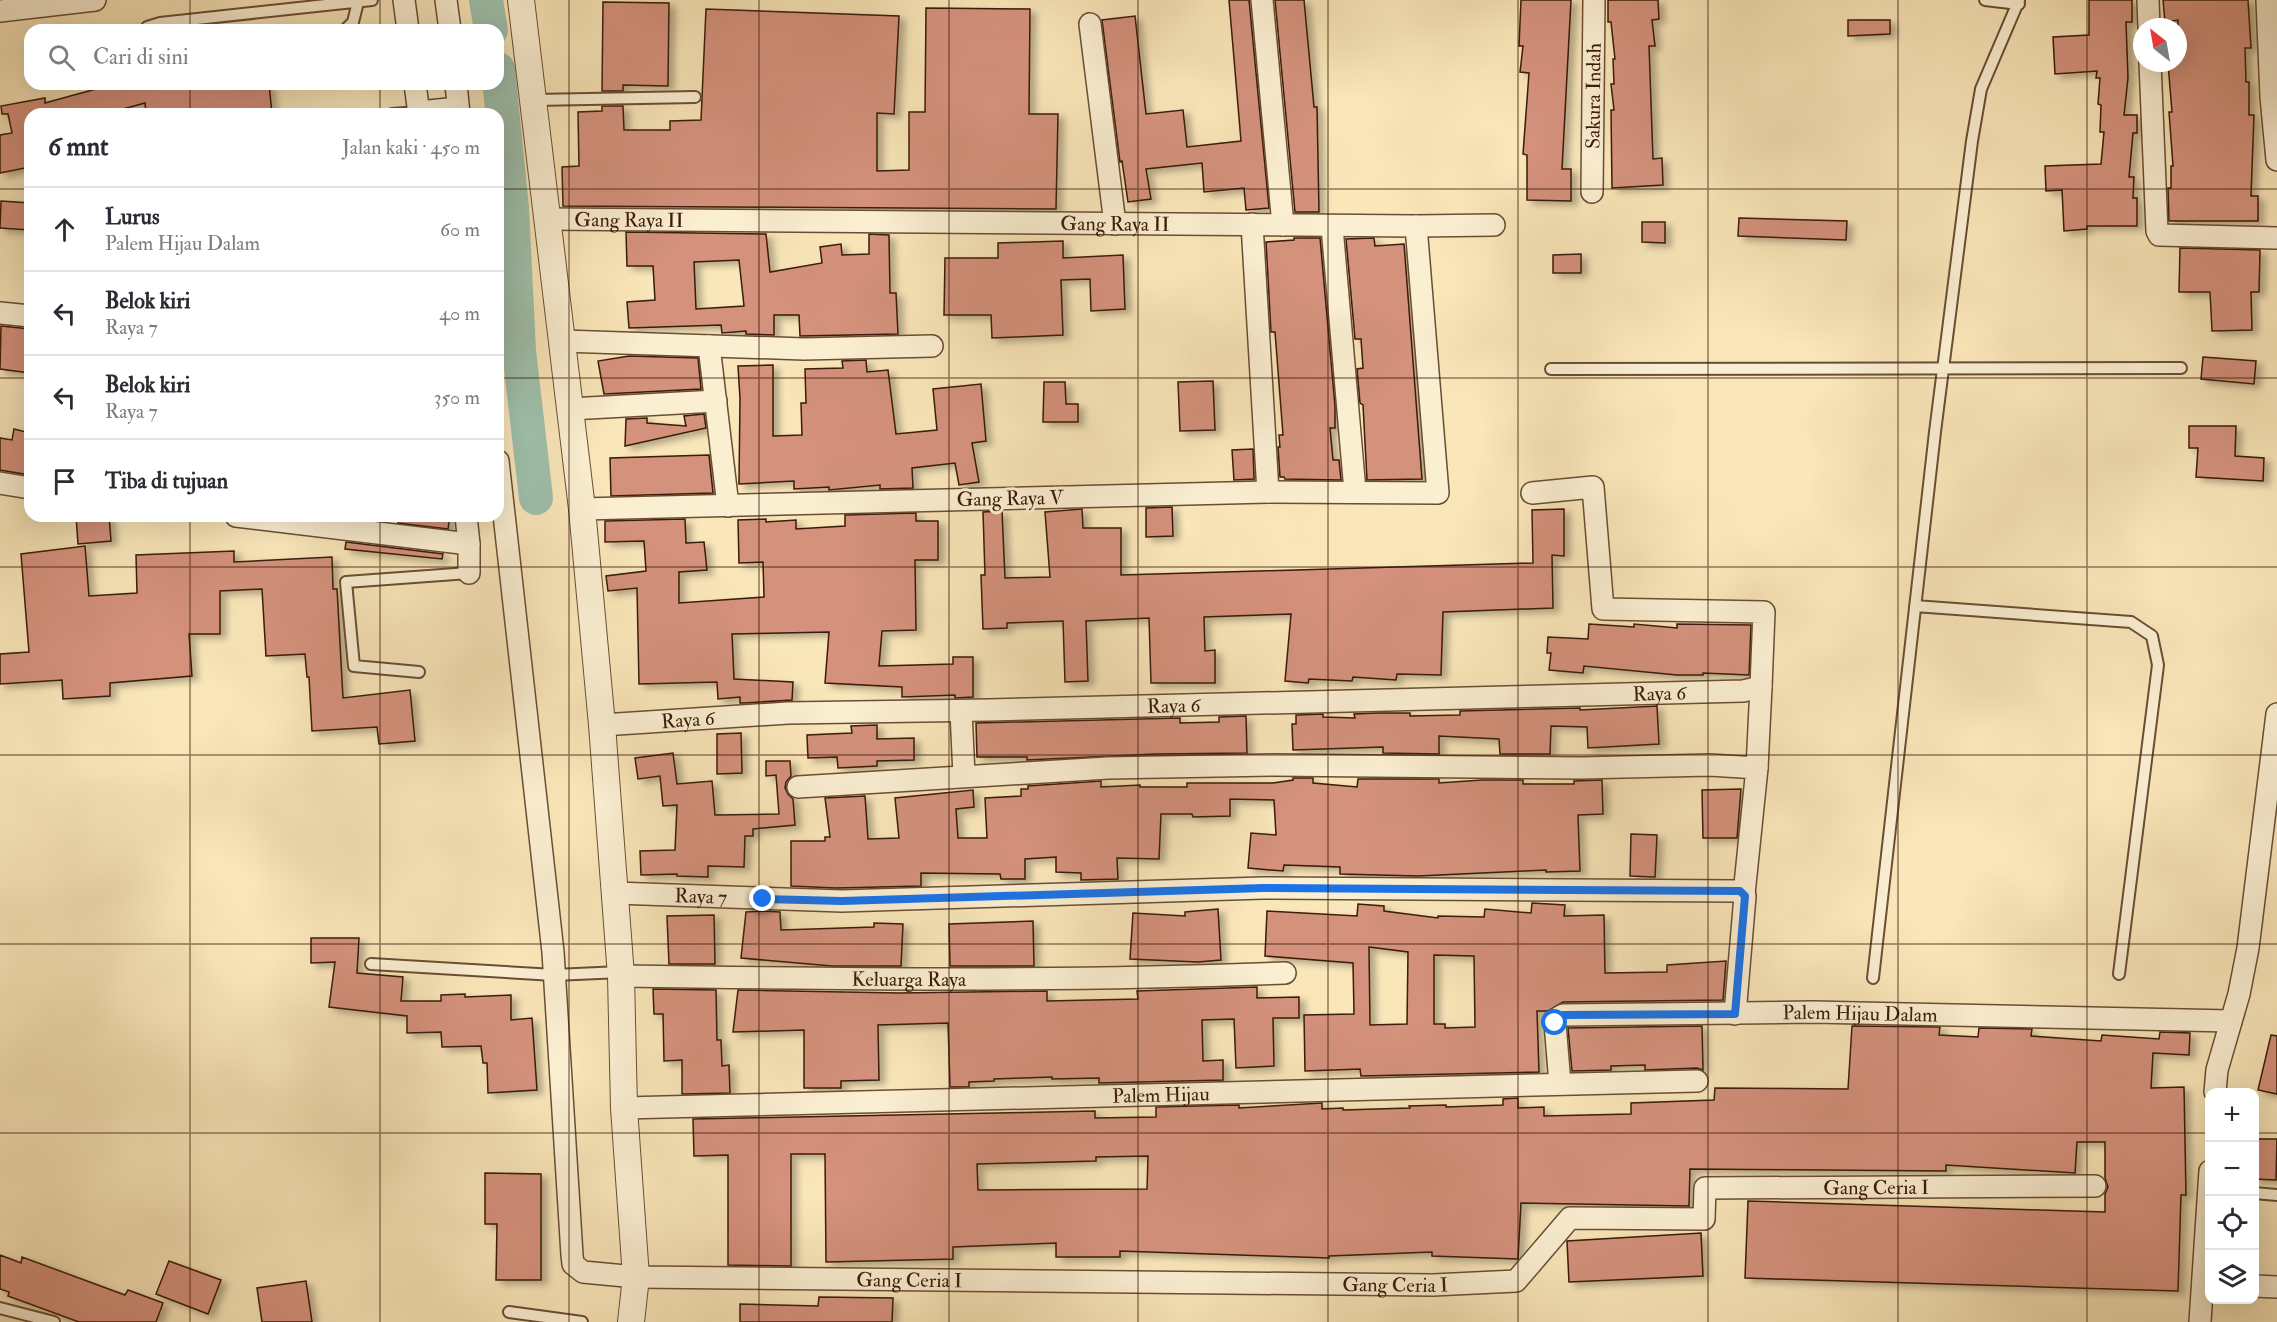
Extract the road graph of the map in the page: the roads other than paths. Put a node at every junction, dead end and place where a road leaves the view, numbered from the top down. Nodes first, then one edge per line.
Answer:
1 (95, 0) edge
2 (372, 0) edge
3 (404, 0) edge
4 (446, 0) edge
5 (521, 0) edge
6 (1262, 0) edge
7 (1594, 0) edge
8 (1985, 0) edge
9 (2148, 0) edge
10 (2267, 0) edge
11 (358, 2) junction
12 (2019, 2) edge
13 (0, 11) edge
14 (2149, 18) edge
15 (155, 24) edge
16 (351, 24) edge
17 (407, 24) edge
18 (449, 24) edge
19 (1090, 24) dead end
20 (2150, 72) edge
21 (416, 90) edge
22 (457, 90) edge
23 (695, 97) dead end
24 (533, 100) junction
25 (418, 108) edge
26 (459, 108) edge
27 (2277, 160) edge
28 (1593, 192) dead end
29 (548, 219) junction
30 (1115, 224) junction
31 (1252, 224) junction
32 (1283, 225) junction
33 (1494, 225) dead end
34 (1416, 226) junction
35 (1332, 227) junction
36 (2277, 238) edge
37 (0, 313) edge
38 (24, 315) edge
39 (563, 341) junction
40 (709, 346) junction
41 (932, 346) dead end
42 (1551, 369) dead end
43 (1943, 369) junction
44 (2181, 369) dead end
45 (716, 401) junction
46 (570, 409) junction
47 (0, 483) edge
48 (24, 487) edge
49 (1355, 491) junction
50 (1268, 492) junction
51 (1532, 493) dead end
52 (728, 506) junction
53 (582, 509) junction
54 (504, 511) edge
55 (286, 522) edge
56 (467, 522) edge
57 (469, 544) junction
58 (469, 573) joint
59 (1915, 606) junction
60 (419, 672) dead end
61 (1752, 689) junction
62 (961, 711) junction
63 (2277, 714) edge
64 (602, 725) junction
65 (1757, 768) junction
66 (964, 776) junction
67 (798, 787) dead end
68 (615, 893) junction
69 (1744, 894) junction
70 (370, 964) dead end
71 (1285, 973) dead end
72 (617, 974) junction
73 (2119, 974) dead end
74 (560, 975) junction
75 (1873, 978) dead end
76 (1735, 1014) junction
77 (2230, 1022) junction
78 (1697, 1081) dead end
79 (1560, 1084) junction
80 (2215, 1088) edge
81 (624, 1108) junction
82 (2095, 1186) dead end
83 (2259, 1193) edge
84 (2277, 1195) edge
85 (2209, 1196) edge
86 (2207, 1250) edge
87 (636, 1277) junction
88 (2259, 1286) edge
89 (2277, 1287) edge
90 (2205, 1290) edge
91 (0, 1308) edge
92 (509, 1312) dead end
93 (544, 1320) edge
94 (54, 1322) edge
95 (578, 1322) edge
96 (631, 1322) edge
97 (2200, 1322) edge

1 - 13 street
2 - 11 lane
3 - 17 street
4 - 18 street
5 - 24 street
6 - 32 street
7 - 28 street, Sakura Indah
8 - 12 lane
9 - 14 street
10 - 27 street
11 - 15 lane
11 - 16 lane
12 - 43 lane
19 - 30 street
20 - 36 street
21 - 25 street
22 - 26 street
23 - 24 lane
24 - 29 street
29 - 30 street, Gang Raya II
29 - 39 street
30 - 31 street, Gang Raya II
31 - 32 street, Gang Raya II
31 - 50 street
32 - 35 street, Gang Raya II
33 - 34 street, Gang Raya II
34 - 35 street, Gang Raya II
34 - 49 street, Gang Raya V
35 - 49 street
37 - 38 street
39 - 40 street
39 - 46 street
40 - 41 street
40 - 45 street
42 - 43 lane
43 - 44 lane
43 - 59 lane
45 - 46 street
45 - 52 street
46 - 53 street
47 - 48 street
49 - 50 street, Gang Raya V
50 - 52 street, Gang Raya V
51 - 61 street
52 - 53 street, Gang Raya V
53 - 64 street
54 - 74 street
55 - 57 street
56 - 57 street
57 - 58 street
58 - 60 lane
59 - 73 lane
59 - 75 lane
61 - 62 street, Raya 6
61 - 65 street
62 - 64 street, Raya 6
62 - 66 street
63 - 77 street
64 - 68 street
65 - 66 street
65 - 69 street
66 - 67 street
68 - 69 street, Raya 7
68 - 72 street
69 - 76 street
70 - 74 lane
71 - 72 street, Keluarga Raya
72 - 74 lane
72 - 81 street
74 - 87 street
76 - 77 street, Palem Hijau Dalam
76 - 79 street, Palem Hijau Dalam
77 - 80 street
78 - 79 street, Palem Hijau
79 - 81 street, Palem Hijau
81 - 87 street
82 - 87 street, Gang Ceria I
83 - 84 lane
85 - 86 street
87 - 96 street
88 - 89 street
90 - 97 street
91 - 94 lane
92 - 93 lane
93 - 95 lane

